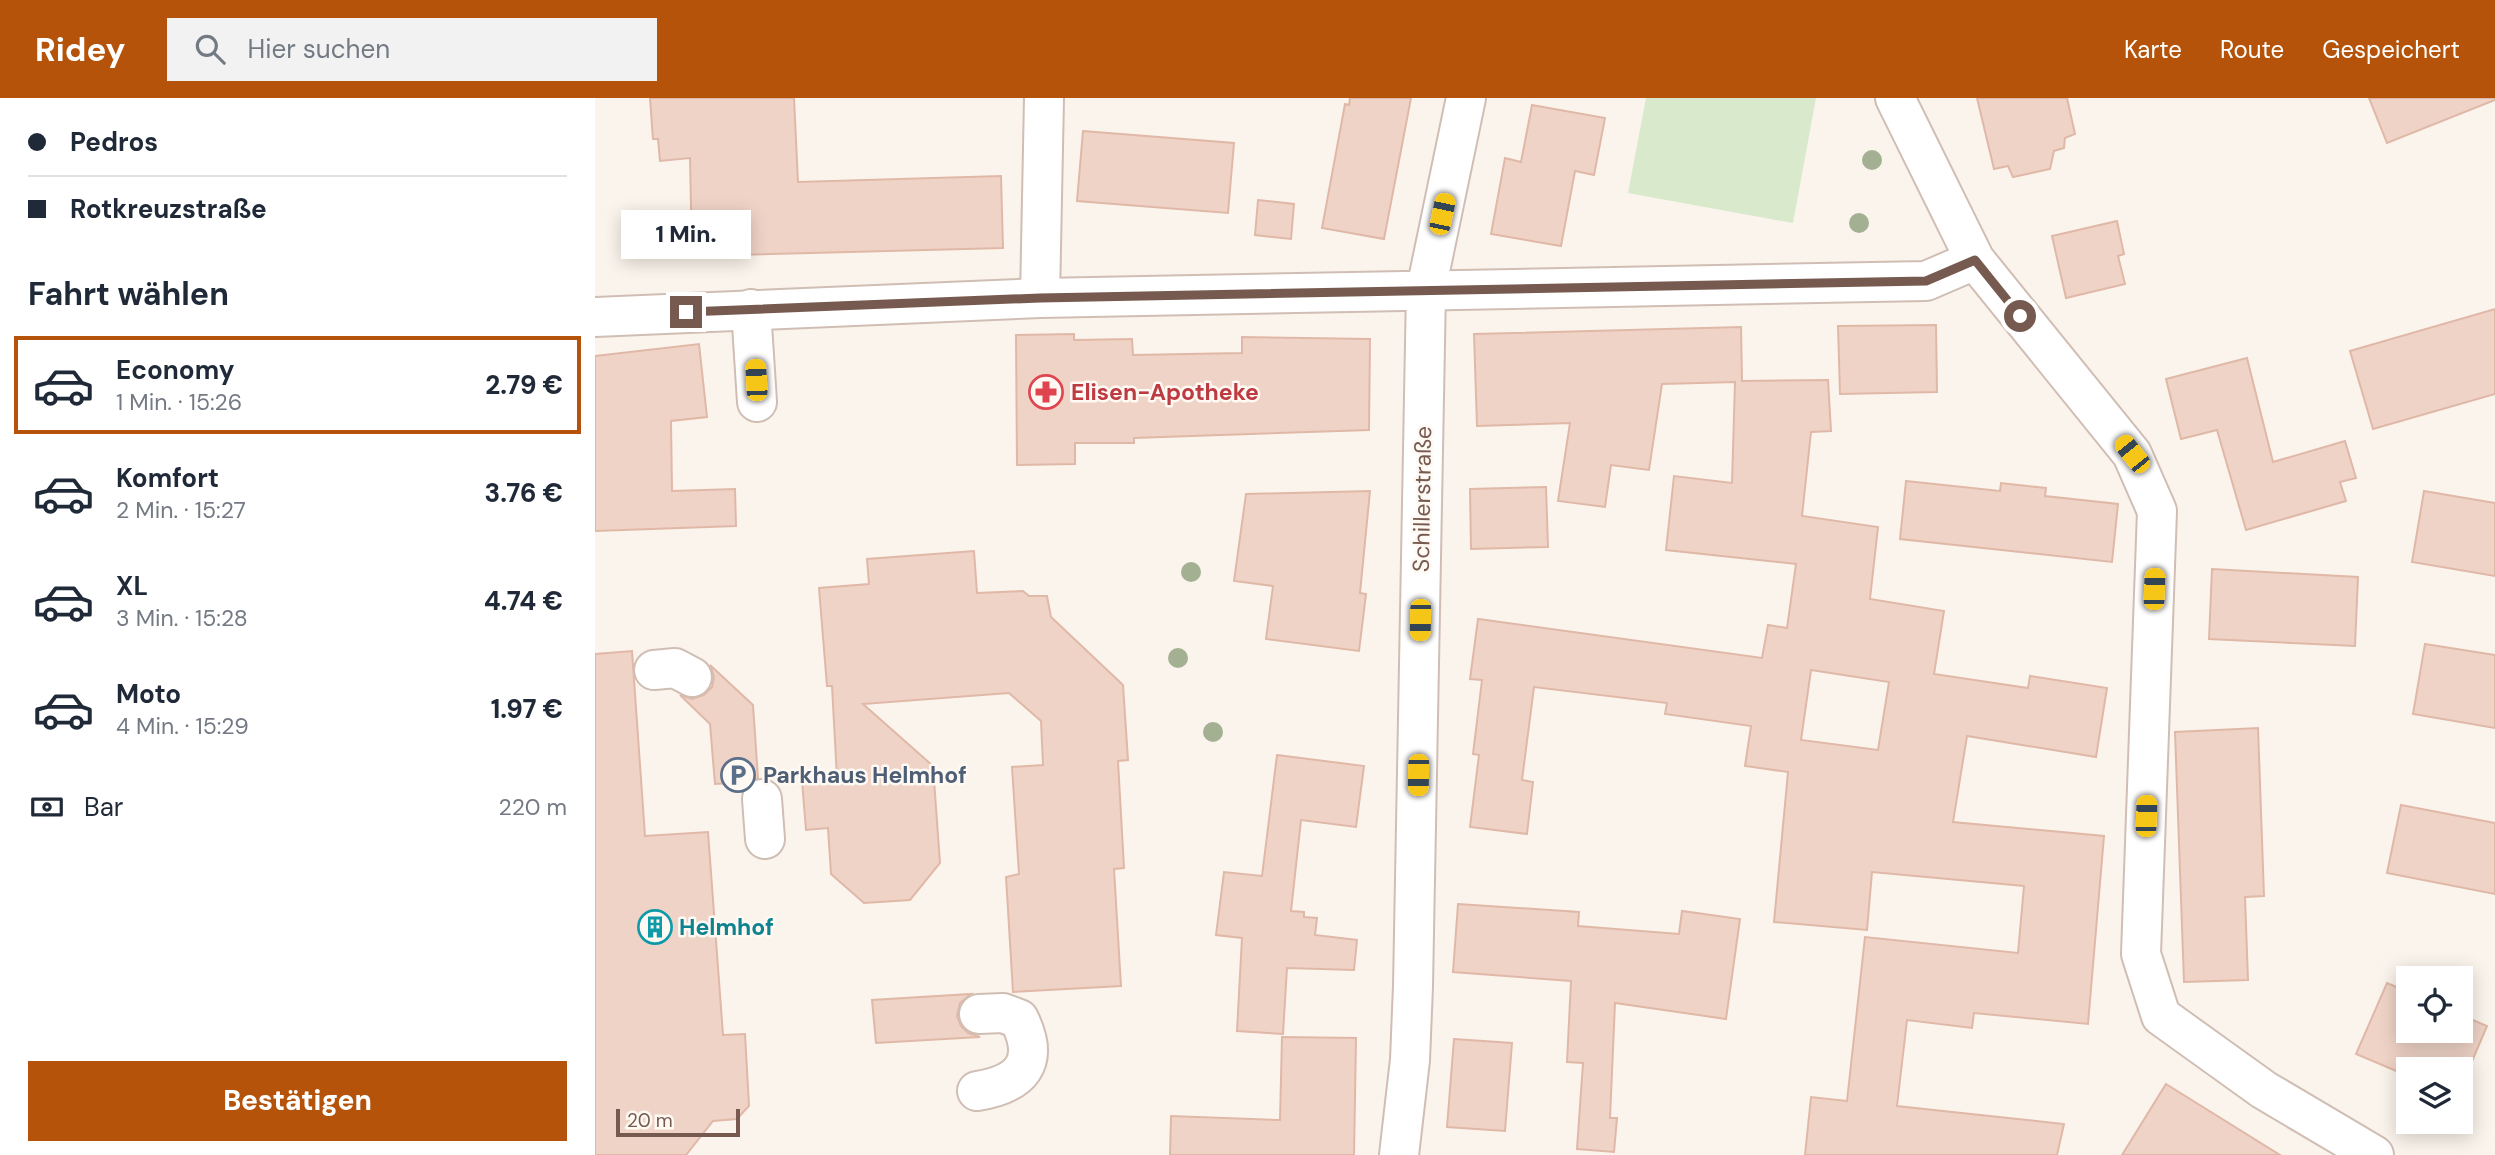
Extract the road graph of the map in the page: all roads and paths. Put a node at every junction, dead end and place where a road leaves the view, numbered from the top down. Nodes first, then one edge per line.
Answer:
1 (1044, 98) edge
2 (1466, 98) edge
3 (1895, 98) edge
4 (1975, 260) junction
5 (1426, 290) junction
6 (1040, 298) junction
7 (751, 309) junction
8 (595, 317) edge
9 (757, 402) dead end
10 (654, 670) dead end
11 (692, 677) dead end
12 (762, 799) dead end
13 (765, 839) dead end
14 (979, 1014) dead end
15 (977, 1091) dead end
16 (1399, 1155) edge
17 (2374, 1155) edge

1 - 6 street
2 - 5 street, Schillerstraße
3 - 4 street
4 - 5 street
4 - 17 street
5 - 6 street
5 - 16 street, Schillerstraße
6 - 7 street
7 - 8 street
7 - 9 street
10 - 11 street
12 - 13 street
14 - 15 street

